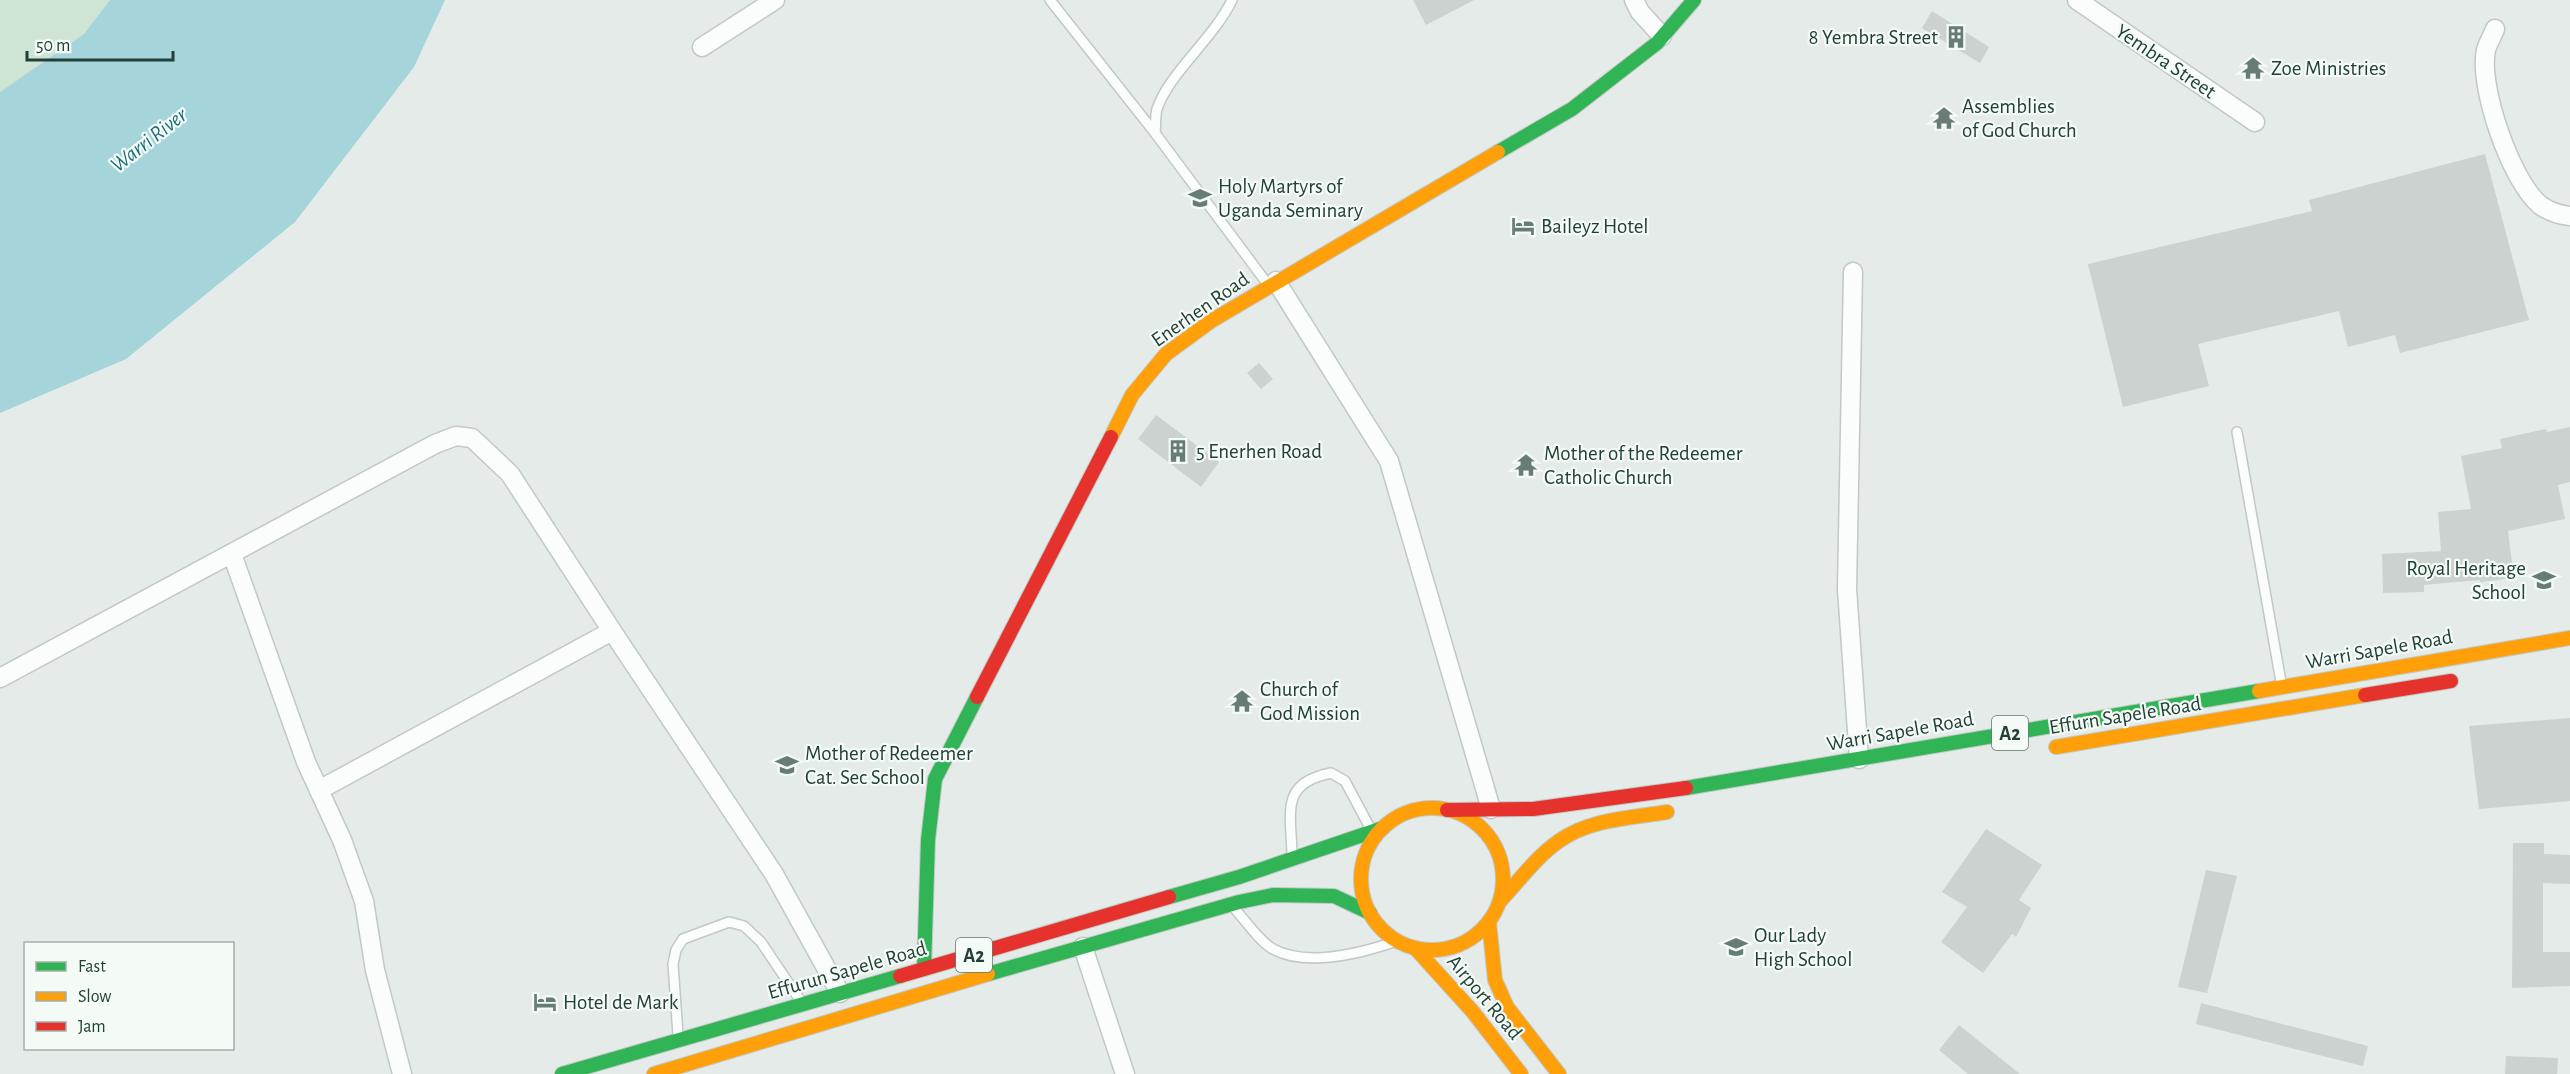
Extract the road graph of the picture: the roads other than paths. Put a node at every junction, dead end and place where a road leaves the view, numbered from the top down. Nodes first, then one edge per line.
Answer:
1 (775, 0) edge
2 (1050, 0) edge
3 (1232, 0) edge
4 (1634, 0) edge
5 (1694, 0) edge
6 (2077, 0) edge
7 (2495, 29) dead end
8 (1662, 36) junction
9 (702, 47) dead end
10 (2255, 122) dead end
11 (1155, 133) junction
12 (2570, 216) edge
13 (1853, 272) dead end
14 (1272, 284) junction
15 (2236, 432) dead end
16 (232, 554) junction
17 (612, 631) junction
18 (2570, 638) edge
19 (0, 678) edge
20 (2466, 678) dead end
21 (2282, 687) junction
22 (2048, 749) dead end
23 (1859, 759) junction
24 (319, 790) junction
25 (1491, 809) junction
26 (1447, 810) junction
27 (1676, 810) dead end
28 (1377, 829) junction
29 (1292, 859) junction
30 (1500, 901) junction
31 (1230, 904) junction
32 (1370, 913) junction
33 (1489, 922) junction
34 (1397, 941) junction
35 (1083, 947) junction
36 (1415, 948) junction
37 (924, 969) junction
38 (840, 993) junction
39 (803, 1004) junction
40 (678, 1041) junction
41 (402, 1074) edge
42 (562, 1074) edge
43 (654, 1074) edge
44 (1125, 1074) edge
45 (1521, 1074) edge
46 (1559, 1074) edge

1 - 9 street
2 - 11 lane
3 - 11 lane
4 - 8 street
5 - 8 main road, Enerhen Road
6 - 10 street, Yembra Street
7 - 12 street
8 - 14 main road, Enerhen Road
11 - 14 lane
13 - 23 street
14 - 25 street
14 - 37 main road, Enerhen Road
15 - 21 lane
16 - 17 street
16 - 19 street
16 - 24 street
17 - 24 street
17 - 38 street
18 - 21 main road, Warri Sapele Road / A2
20 - 22 main road, Effurn Sapele Road / A2
21 - 23 main road, Warri Sapele Road / A2
23 - 25 main road, Warri Sapele Road / A2
24 - 41 street
25 - 26 main road, Warri Sapele Road / A2
26 - 28 main road, A2
26 - 30 main road, A2
27 - 30 main road, A2
28 - 29 main road, Effurun Sapele Road / A2
28 - 29 lane
28 - 32 main road, A2
29 - 37 main road, Effurun Sapele Road / A2
30 - 33 main road, A2
31 - 32 main road, Effurun Sapele Road / A2
31 - 34 lane
31 - 35 main road, Effurun Sapele Road / A2
32 - 34 main road, A2
33 - 36 main road, A2
33 - 46 main road, Airport Road
34 - 36 main road, A2
35 - 43 main road, Effurun Sapele Road / A2
35 - 44 street
36 - 45 main road, Airport Road
37 - 38 main road, Effurun Sapele Road / A2
38 - 39 main road, Effurun Sapele Road / A2
39 - 40 main road, Effurun Sapele Road / A2
39 - 40 lane
40 - 42 main road, Effurun Sapele Road / A2

